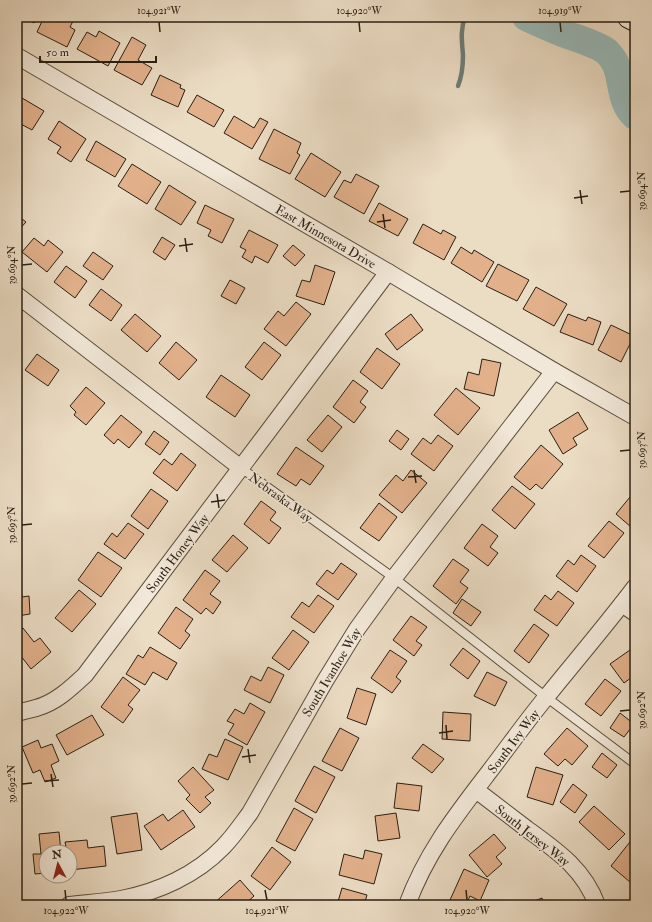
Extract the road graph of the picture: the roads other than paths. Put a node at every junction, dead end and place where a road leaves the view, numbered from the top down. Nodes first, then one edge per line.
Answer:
1 (629, 17) edge
2 (635, 20) edge
3 (17, 56) edge
4 (388, 272) junction
5 (17, 295) edge
6 (554, 371) junction
7 (635, 417) edge
8 (241, 468) junction
9 (394, 578) junction
10 (635, 587) edge
11 (629, 608) edge
12 (546, 697) junction
13 (17, 713) edge
14 (635, 764) edge
15 (476, 790) junction
16 (69, 905) edge
17 (407, 905) edge
18 (597, 905) edge

1 - 2 street
3 - 4 street, East Minnesota Drive
4 - 6 street, East Minnesota Drive
4 - 8 street, South Honey Way
5 - 8 street, Nebraska Way
6 - 7 street, East Minnesota Drive
6 - 9 street, South Ivanhoe Way
8 - 9 lane, Nebraska Way
8 - 13 street, South Honey Way
9 - 12 lane, Nebraska Way
9 - 16 street, South Ivanhoe Way
10 - 11 street, South Ivy Way
11 - 12 street, South Ivy Way
12 - 14 lane, Nebraska Way
12 - 15 street, South Ivy Way
15 - 17 street, South Ivy Way
15 - 18 street, South Jersey Way

